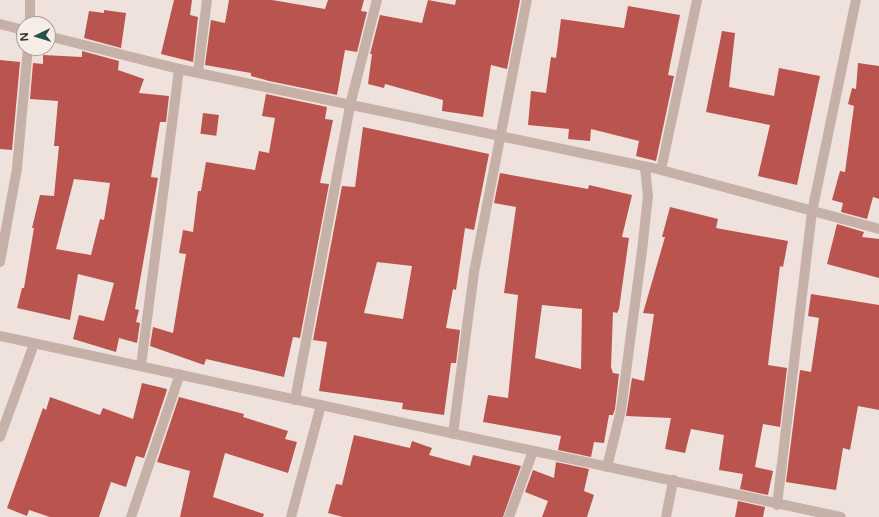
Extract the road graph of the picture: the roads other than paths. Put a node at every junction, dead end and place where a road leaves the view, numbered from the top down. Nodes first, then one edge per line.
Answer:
1 (30, 0) edge
2 (207, 0) edge
3 (377, 0) edge
4 (527, 0) edge
5 (697, 0) edge
6 (856, 0) edge
7 (30, 16) edge
8 (0, 24) edge
9 (16, 28) edge
10 (56, 38) edge
11 (27, 56) edge
12 (179, 69) junction
13 (198, 72) junction
14 (350, 105) junction
15 (499, 136) junction
16 (645, 167) junction
17 (661, 170) junction
18 (812, 212) junction
19 (879, 229) edge
20 (0, 262) edge
21 (0, 336) edge
22 (34, 344) junction
23 (141, 366) junction
24 (180, 374) junction
25 (295, 400) junction
26 (321, 405) junction
27 (454, 434) junction
28 (0, 437) edge
29 (533, 451) junction
30 (607, 467) junction
31 (673, 480) junction
32 (778, 505) junction
33 (131, 517) edge
34 (291, 517) edge
35 (509, 517) edge
36 (666, 517) edge
37 (841, 517) edge

1 - 7 street
2 - 13 street
3 - 14 street
4 - 15 street
5 - 17 street
6 - 18 street
8 - 9 street
10 - 12 street
11 - 20 street
12 - 13 street
12 - 23 street
13 - 14 street
14 - 15 street
14 - 25 street
15 - 16 street
15 - 27 street
16 - 17 street
16 - 30 street
17 - 18 street
18 - 19 street
18 - 32 street
21 - 22 street
22 - 23 street
22 - 28 street
23 - 24 street
24 - 25 street
24 - 33 street
25 - 26 street
26 - 27 street
26 - 34 street
27 - 29 street
29 - 30 street
29 - 35 street
30 - 31 street
31 - 32 street
31 - 36 street
32 - 37 street

